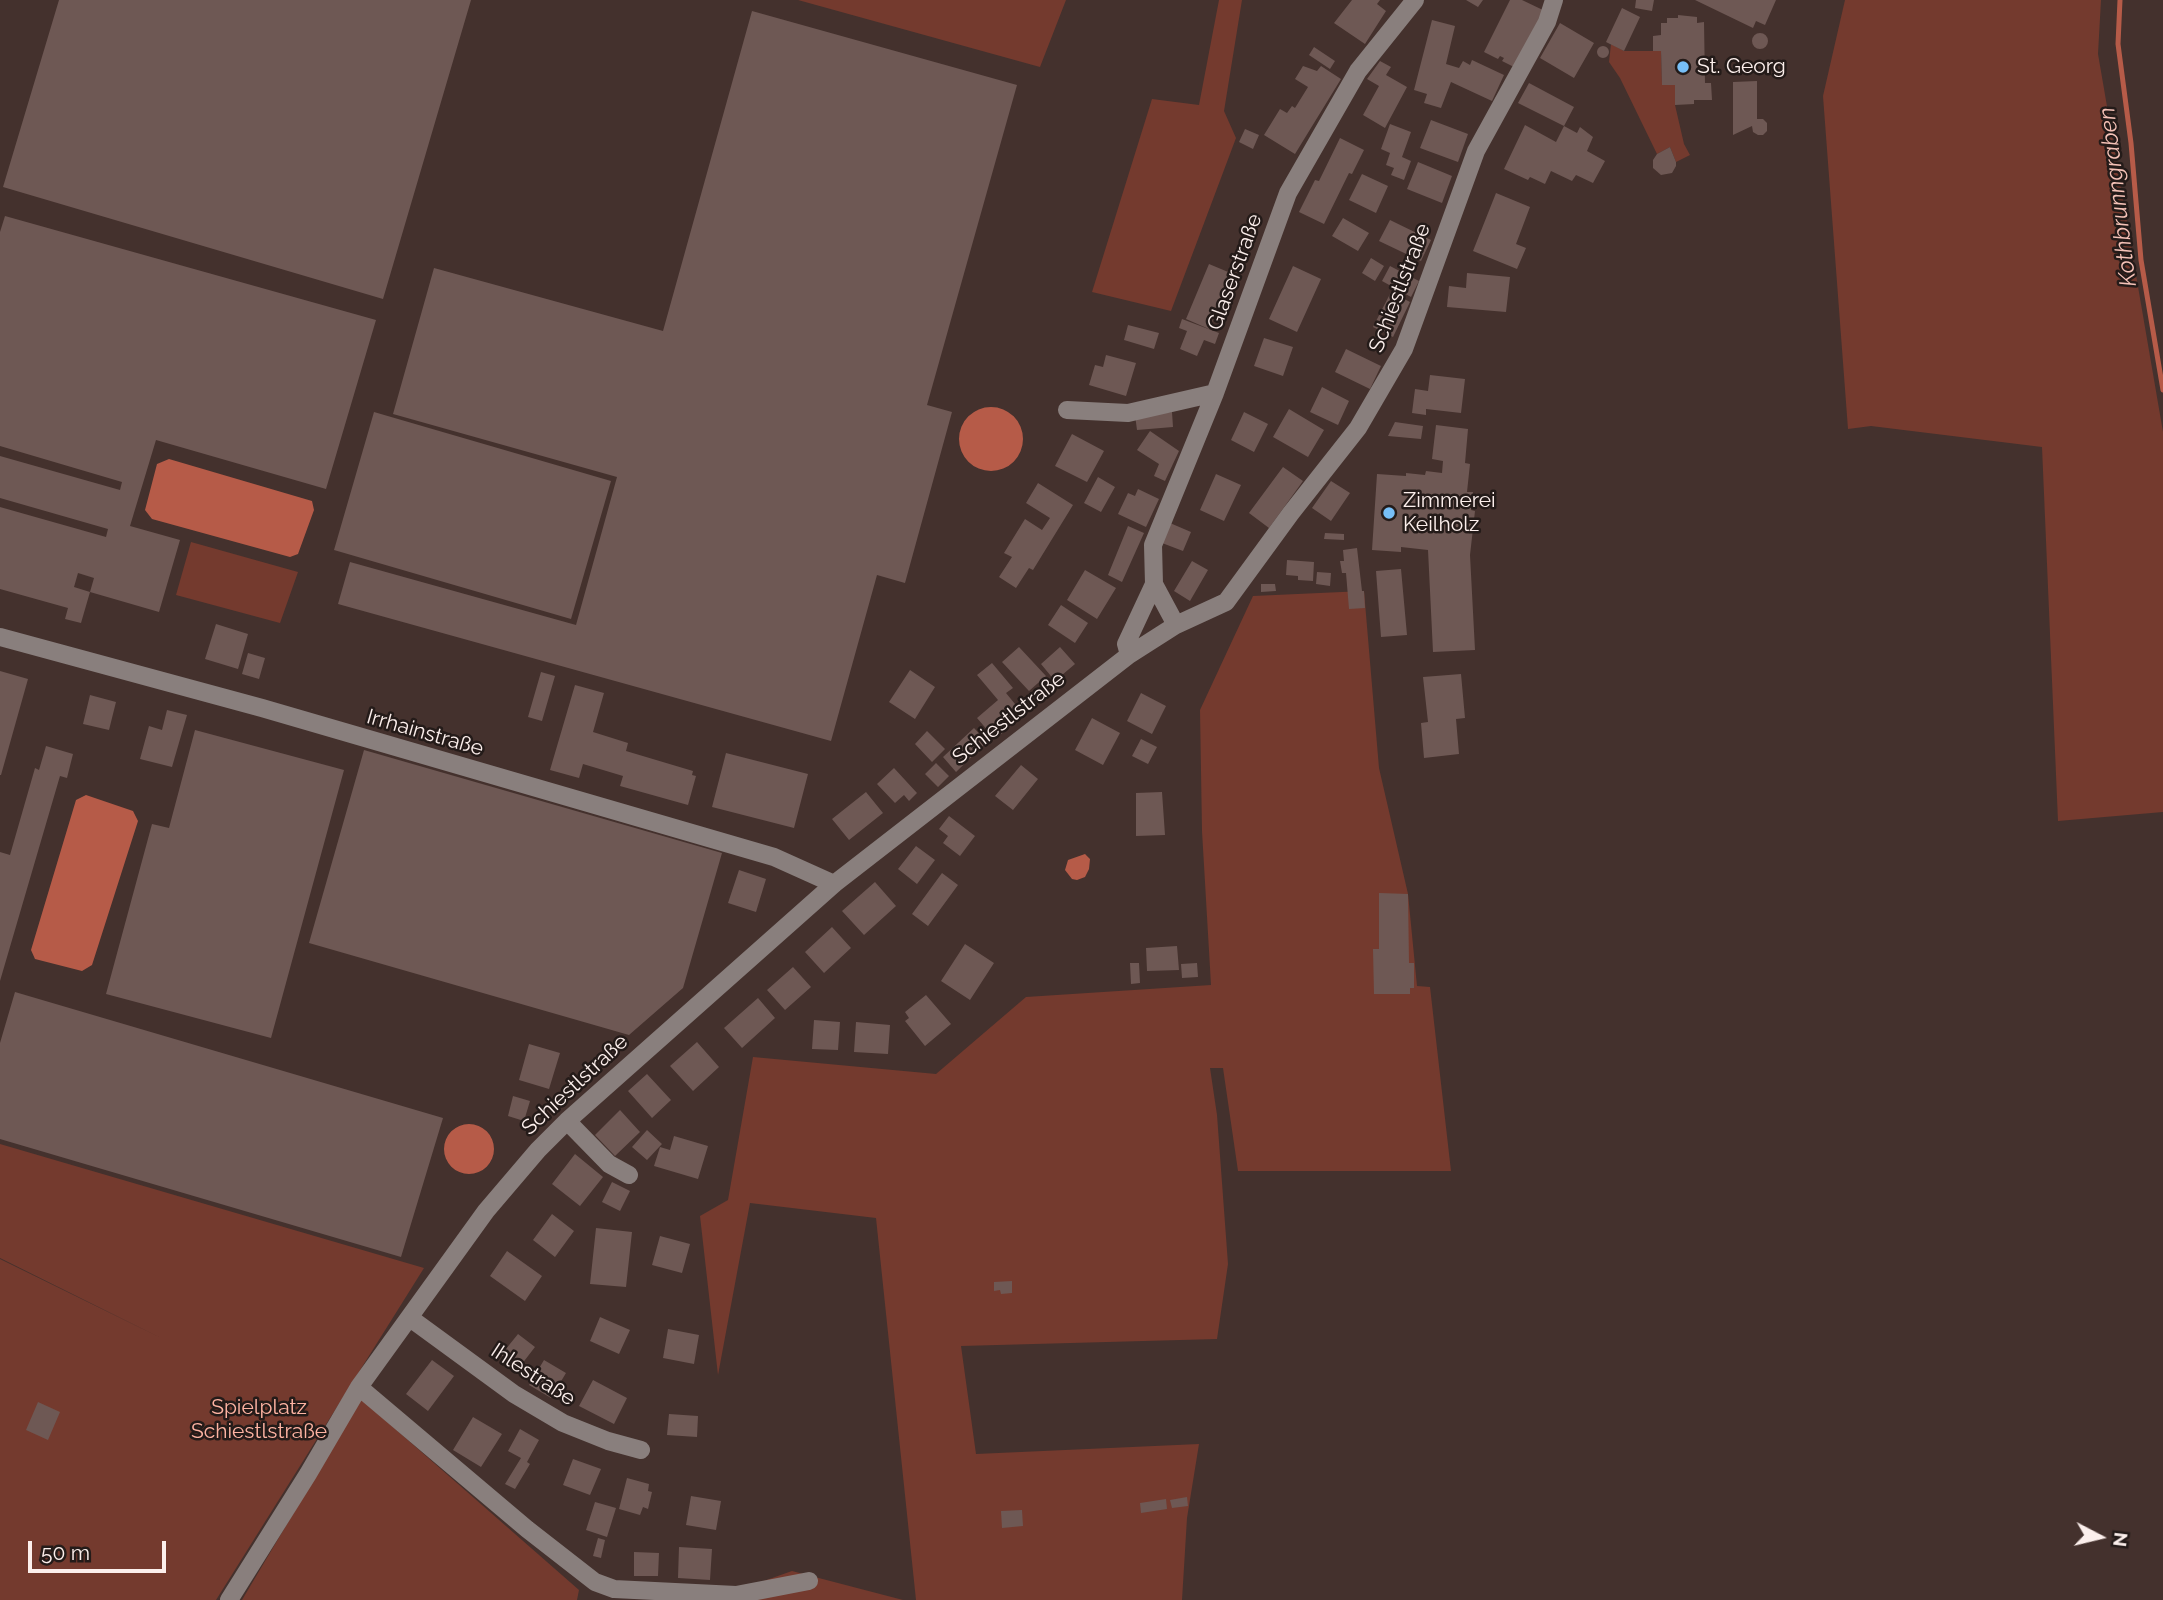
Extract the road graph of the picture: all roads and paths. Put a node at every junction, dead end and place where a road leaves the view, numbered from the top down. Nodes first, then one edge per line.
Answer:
1 (1415, 0) edge
2 (1554, 0) edge
3 (1215, 393) junction
4 (1067, 410) dead end
5 (1154, 584) junction
6 (1175, 625) junction
7 (0, 637) edge
8 (1129, 655) junction
9 (834, 884) junction
10 (566, 1121) junction
11 (629, 1175) dead end
12 (410, 1318) junction
13 (359, 1387) junction
14 (640, 1450) dead end
15 (809, 1581) dead end
16 (229, 1600) edge

1 - 3 street, Glaserstraße
2 - 6 street, Schiestlstraße
3 - 4 street
3 - 5 street, Glaserstraße
5 - 6 street, Glaserstraße
5 - 8 street, Glaserstraße
6 - 8 street, Schiestlstraße
7 - 9 street, Irrhainstraße
8 - 9 street, Schiestlstraße
9 - 10 street, Schiestlstraße
10 - 11 street
10 - 12 street, Schiestlstraße
12 - 13 street, Schiestlstraße
12 - 14 street, Ihlestraße
13 - 15 street
13 - 16 street, Schiestlstraße

